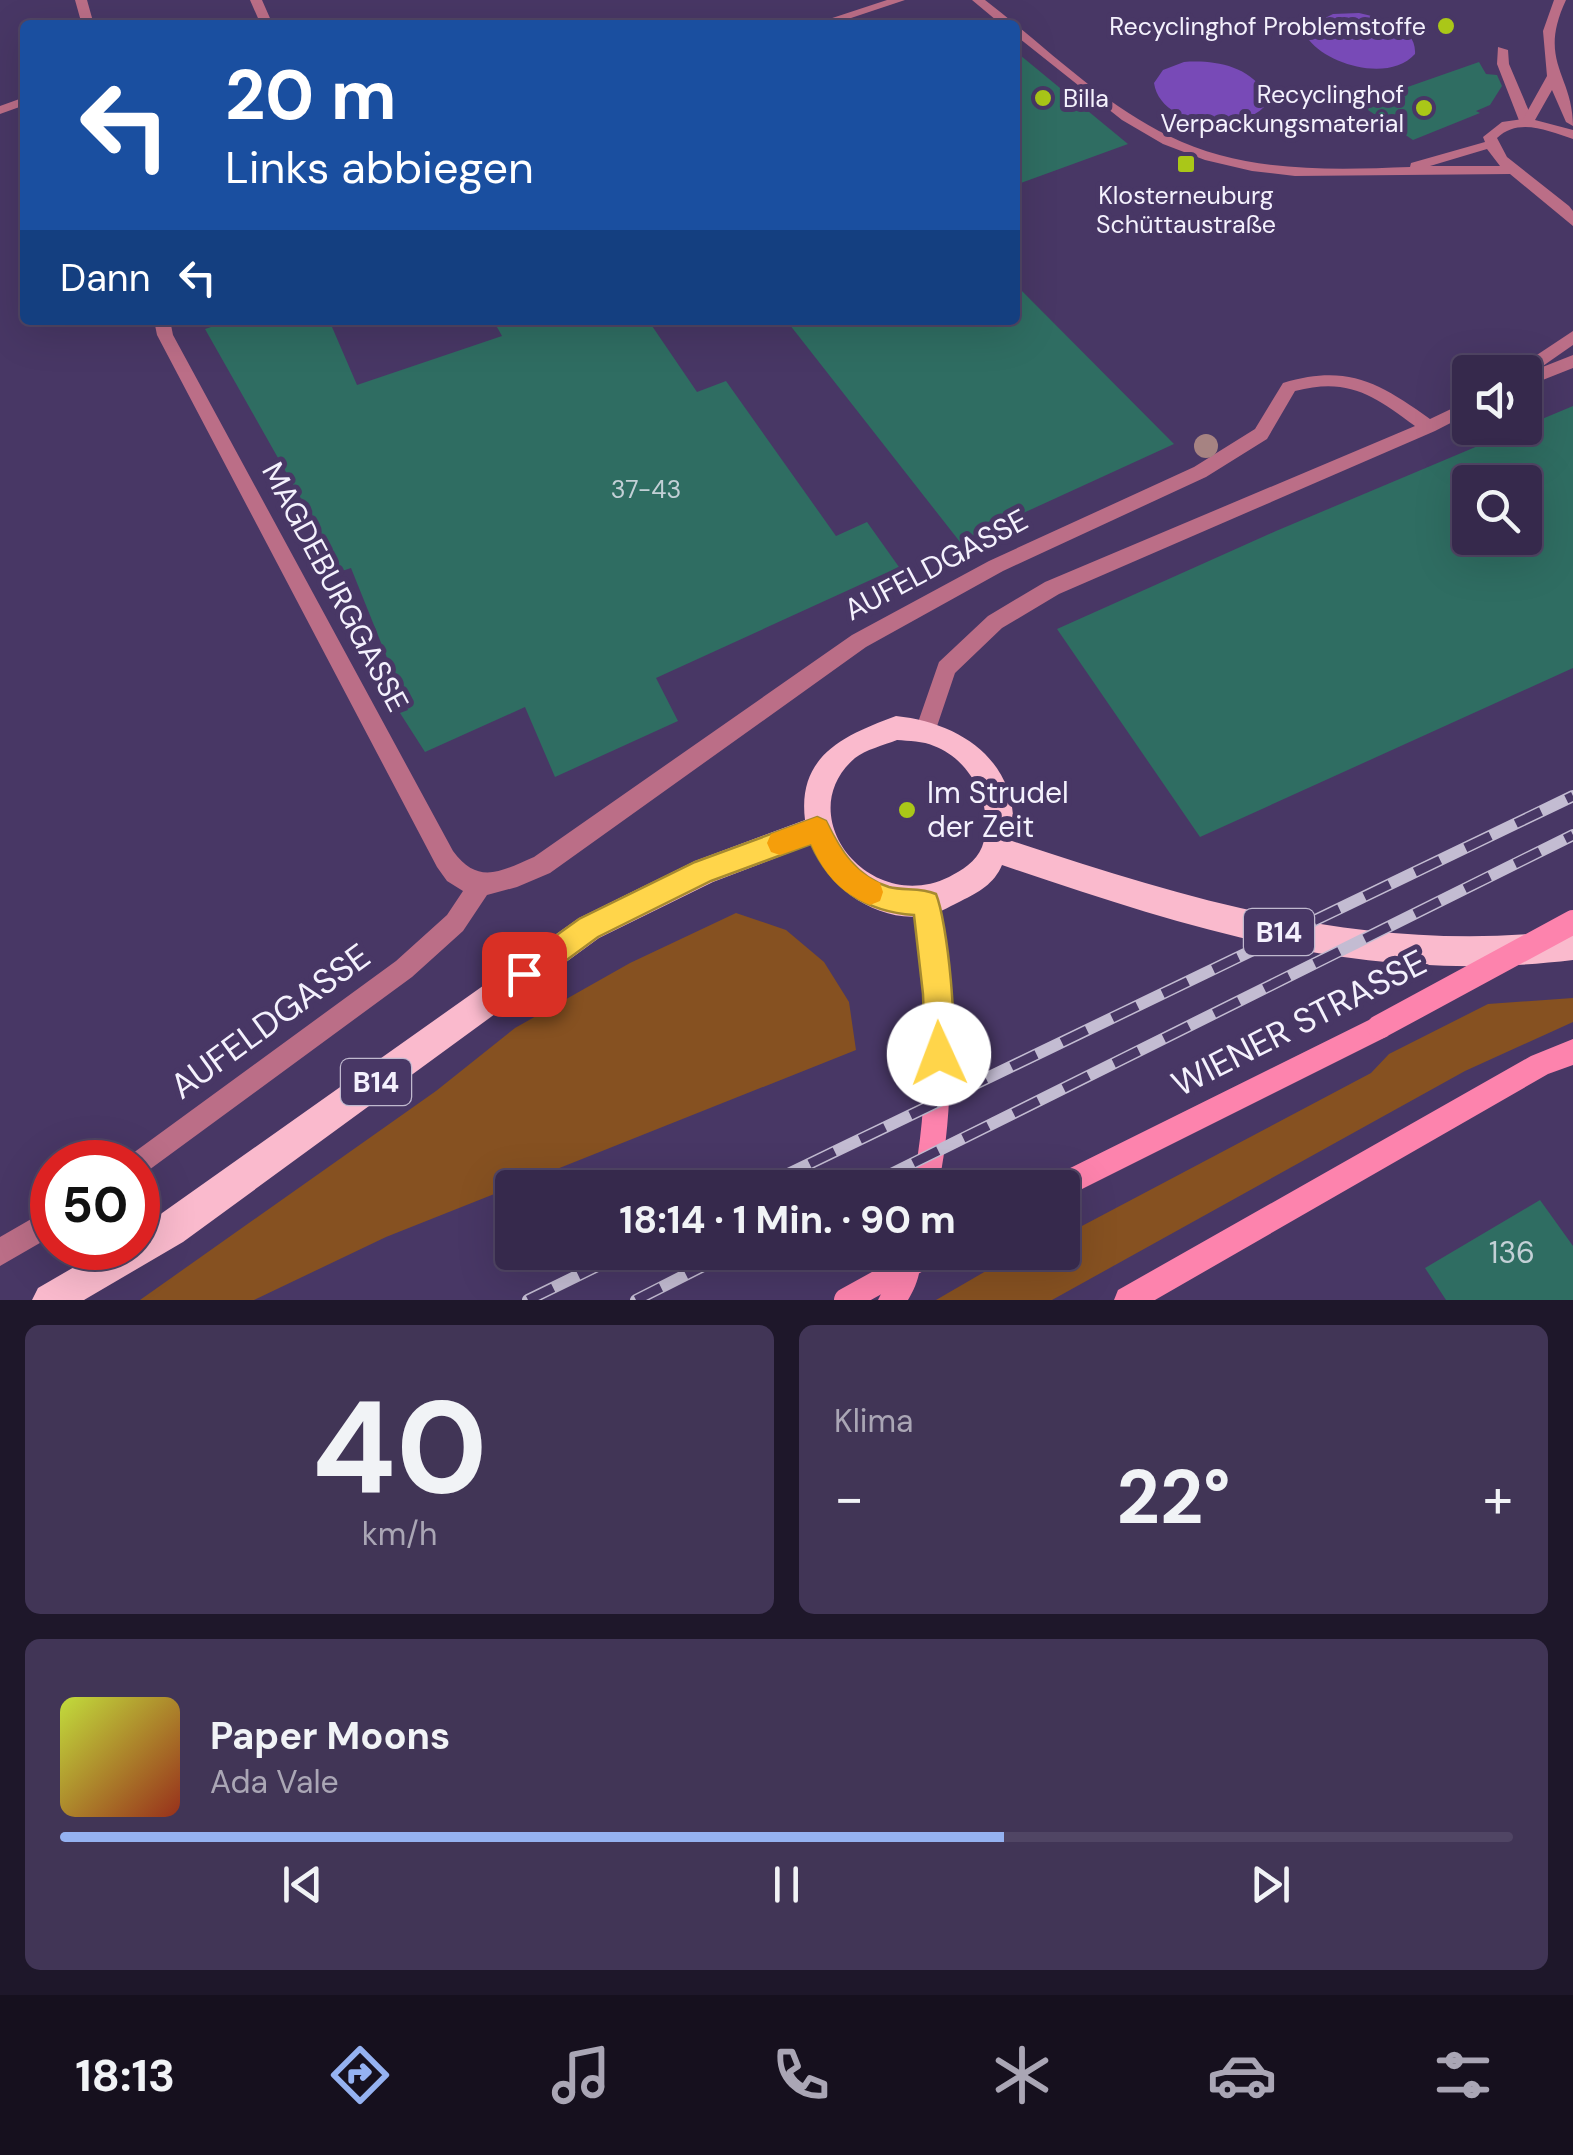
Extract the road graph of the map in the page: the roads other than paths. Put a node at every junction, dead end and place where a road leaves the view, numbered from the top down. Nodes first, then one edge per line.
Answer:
1 (898, 0) edge
2 (978, 0) edge
3 (1560, 0) edge
4 (832, 20) edge
5 (1003, 20) edge
6 (1020, 33) edge
7 (1502, 50) dead end
8 (1552, 79) junction
9 (1573, 122) edge
10 (1528, 123) junction
11 (1573, 135) edge
12 (1490, 144) junction
13 (1404, 169) junction
14 (1513, 170) junction
15 (1573, 222) edge
16 (163, 325) edge
17 (1573, 337) edge
18 (1542, 358) edge
19 (1573, 361) edge
20 (1542, 374) edge
21 (1452, 415) edge
22 (1429, 427) junction
23 (926, 730) junction
24 (817, 830) junction
25 (995, 850) junction
26 (470, 882) junction
27 (926, 903) junction
28 (1573, 922) edge
29 (1573, 945) edge
30 (1573, 1052) edge
31 (160, 1149) edge
32 (928, 1170) edge
33 (1080, 1176) edge
34 (30, 1234) edge
35 (0, 1252) edge
36 (900, 1270) edge
37 (904, 1270) edge
38 (50, 1300) edge
39 (846, 1300) edge
40 (892, 1300) edge
41 (1128, 1300) edge

1 - 4 street
2 - 5 street
3 - 8 street
6 - 13 street
7 - 10 street
8 - 9 street
8 - 10 street
10 - 11 street
10 - 12 street
12 - 13 street
12 - 14 street
13 - 14 street
14 - 15 street
16 - 26 street, MAGDEBURGGASSE
17 - 18 street
19 - 20 street
21 - 22 street
22 - 23 street
22 - 26 street, AUFELDGASSE
23 - 24 main road
23 - 25 main road
24 - 27 main road
24 - 38 main road, B14
25 - 27 main road
25 - 29 main road, B14
26 - 31 street, AUFELDGASSE
27 - 32 main road
28 - 33 main road, WIENER STRASSE, bridge
30 - 41 main road
34 - 35 street
36 - 39 main road, bridge
37 - 40 main road

